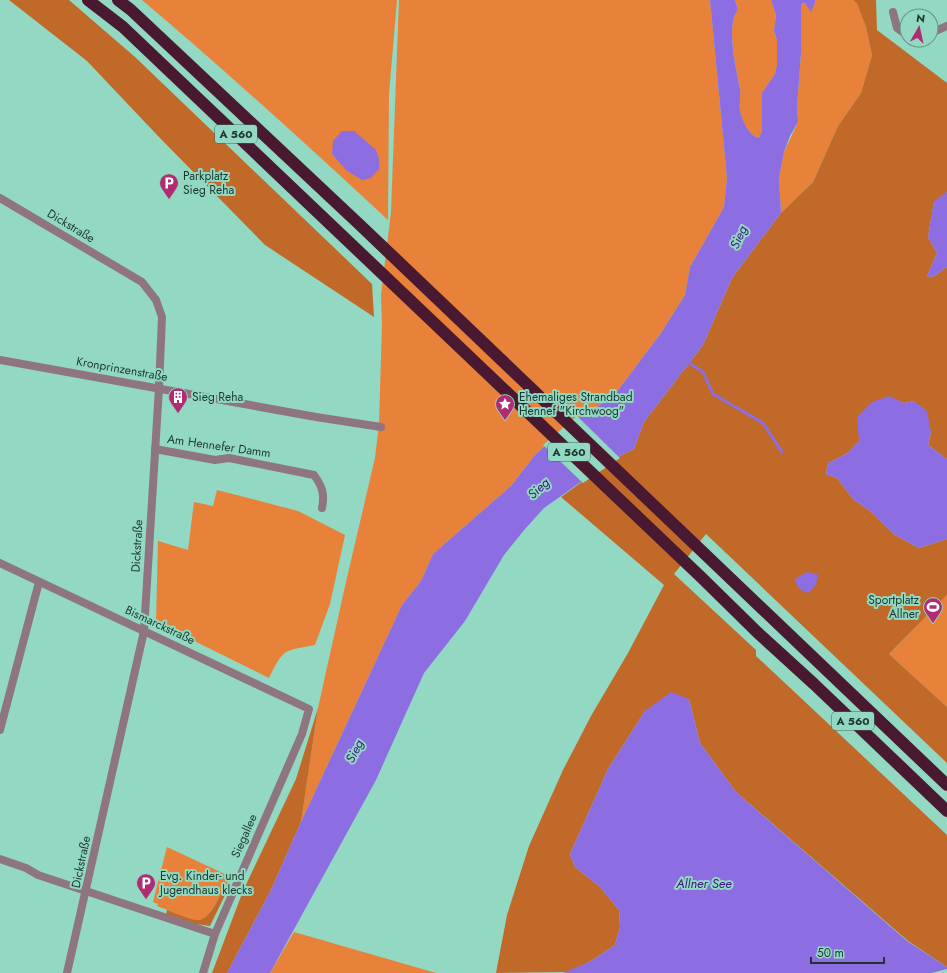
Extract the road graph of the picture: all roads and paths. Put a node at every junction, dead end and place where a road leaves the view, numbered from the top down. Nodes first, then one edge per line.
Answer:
1 (88, 0) edge
2 (118, 0) edge
3 (893, 12) dead end
4 (899, 29) edge
5 (0, 198) edge
6 (0, 360) edge
7 (159, 388) junction
8 (381, 427) dead end
9 (155, 449) junction
10 (322, 508) dead end
11 (0, 563) edge
12 (39, 582) junction
13 (144, 631) junction
14 (309, 709) joint
15 (0, 730) edge
16 (947, 785) edge
17 (947, 811) edge
18 (0, 859) edge
19 (86, 891) junction
20 (215, 934) junction
21 (67, 973) edge
22 (203, 973) edge

1 - 17 highway, A 560
2 - 16 highway, A 560
3 - 4 street
5 - 7 street, Dickstraße
6 - 7 street, Kronprinzenstraße
7 - 8 street, Kronprinzenstraße
7 - 9 street, Dickstraße
9 - 10 street, Am Hennefer Damm
9 - 13 street, Dickstraße
11 - 12 street, Bismarckstraße
12 - 13 street, Bismarckstraße
12 - 15 street
13 - 14 street, Bismarckstraße
13 - 19 street, Dickstraße
14 - 20 street, Siegallee
18 - 19 street
19 - 20 street
19 - 21 street, Dickstraße
20 - 22 street, Siegallee

